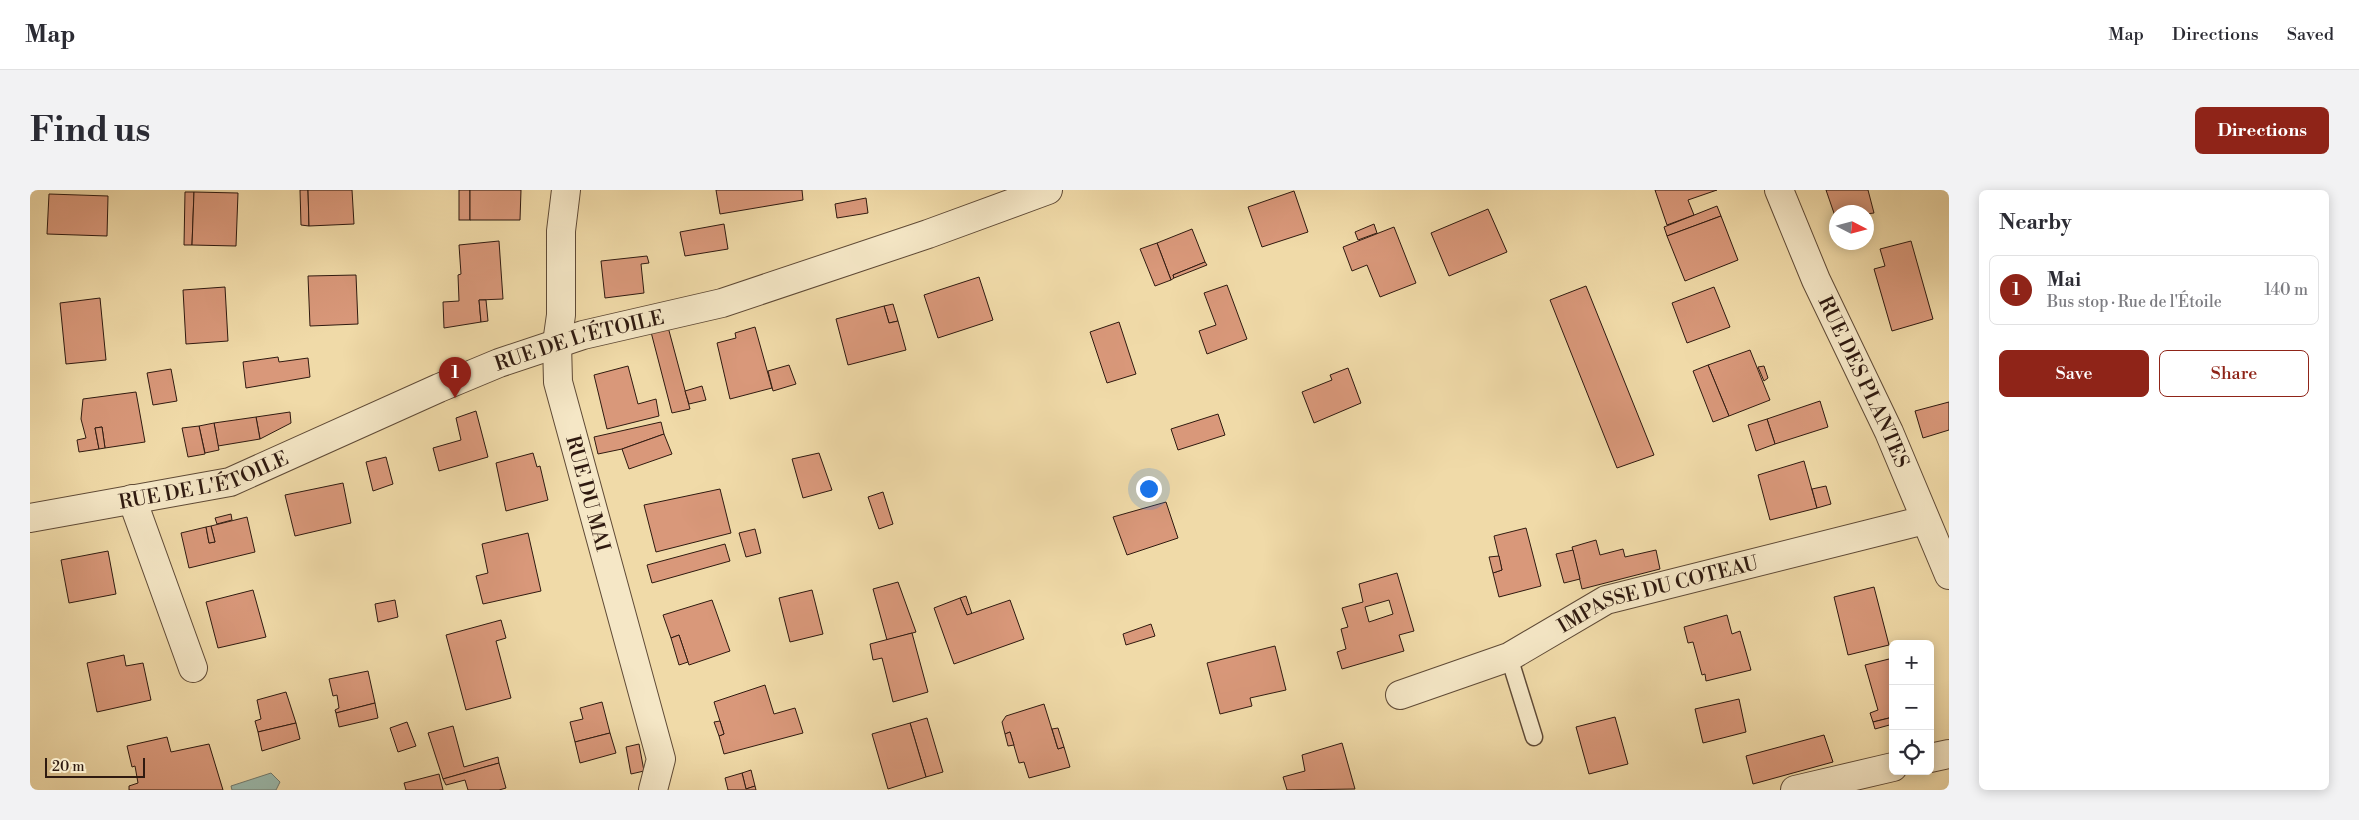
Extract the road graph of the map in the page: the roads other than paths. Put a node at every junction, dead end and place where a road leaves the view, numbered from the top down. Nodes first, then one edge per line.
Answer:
1 (566, 190) edge
2 (1048, 190) edge
3 (1779, 190) edge
4 (557, 343) junction
5 (132, 499) junction
6 (30, 518) edge
7 (1924, 520) junction
8 (1949, 575) edge
9 (1509, 657) junction
10 (193, 668) dead end
11 (1400, 694) dead end
12 (1534, 737) dead end
13 (1949, 754) edge
14 (1934, 757) edge
15 (1889, 768) edge
16 (653, 790) edge
17 (1795, 790) edge

1 - 4 street, RUE DU MAI
2 - 4 street, RUE DE L'ÉTOILE
3 - 7 street, RUE DES PLANTES
4 - 5 street, RUE DE L'ÉTOILE
4 - 16 street, RUE DU MAI
5 - 6 street, RUE DE L'ÉTOILE
5 - 10 street
7 - 8 street, RUE DES PLANTES
7 - 9 street, IMPASSE DU COTEAU
9 - 11 street, IMPASSE DU COTEAU
9 - 12 lane
13 - 14 street
15 - 17 street

